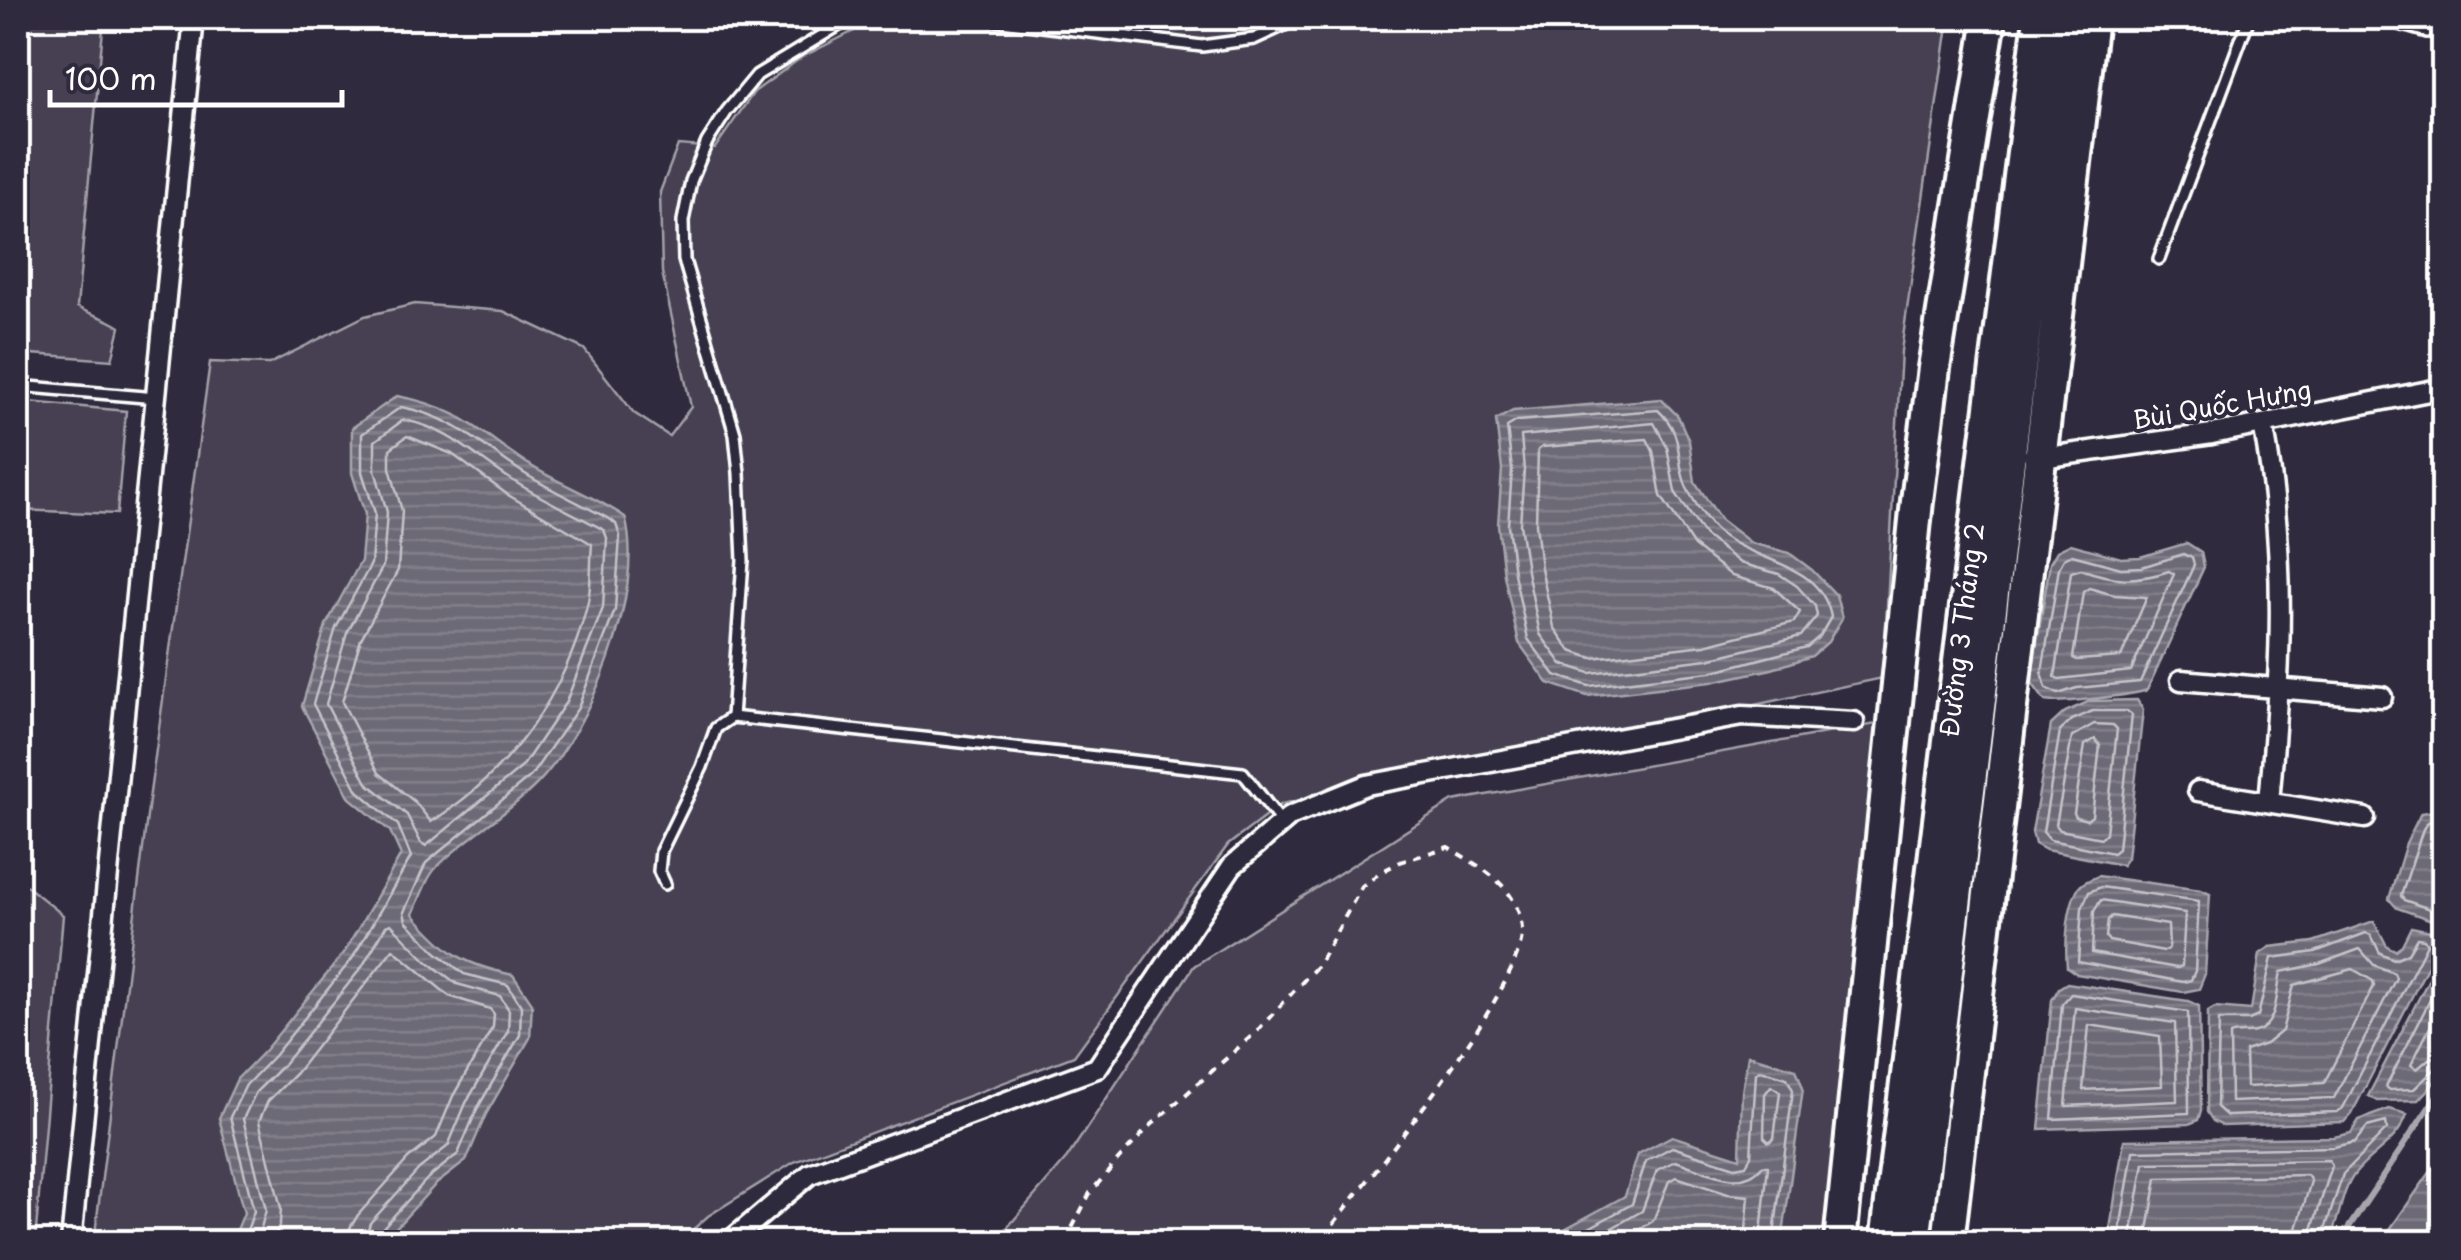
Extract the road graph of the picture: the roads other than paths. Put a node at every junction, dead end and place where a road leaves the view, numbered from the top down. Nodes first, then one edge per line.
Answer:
1 (194, 18) edge
2 (850, 18) edge
3 (978, 18) edge
4 (1300, 18) edge
5 (1990, 18) edge
6 (2040, 18) edge
7 (2063, 18) edge
8 (2092, 18) edge
9 (2250, 18) edge
10 (2380, 18) edge
11 (2427, 32) dead end
12 (2159, 259) dead end
13 (18, 386) edge
14 (2444, 388) edge
15 (156, 398) junction
16 (2263, 424) junction
17 (2008, 450) junction
18 (2041, 458) junction
19 (2181, 680) dead end
20 (2280, 688) junction
21 (2382, 698) dead end
22 (732, 716) junction
23 (1854, 722) dead end
24 (2198, 790) dead end
25 (2269, 802) junction
26 (2364, 818) dead end
27 (1282, 823) junction
28 (666, 884) dead end
29 (71, 1242) edge
30 (729, 1242) edge
31 (1840, 1242) edge
32 (1886, 1242) edge
33 (1914, 1242) edge
34 (1948, 1242) edge

1 - 15 street
2 - 22 lane
3 - 4 lane
5 - 31 main road
6 - 32 main road, Đường 3 Tháng 2
7 - 17 main road, Đường 3 Tháng 2
8 - 18 main road
9 - 12 lane
10 - 11 lane
13 - 15 lane
14 - 16 street, Bùi Quốc Hưng
15 - 29 street
16 - 18 street, Bùi Quốc Hưng
16 - 20 street
17 - 18 street, Bùi Quốc Hưng
17 - 33 main road, Đường 3 Tháng 2
18 - 34 main road
19 - 20 street
20 - 21 street
20 - 25 street
22 - 27 lane
22 - 28 lane
23 - 27 street
24 - 25 street
25 - 26 street
27 - 30 street

